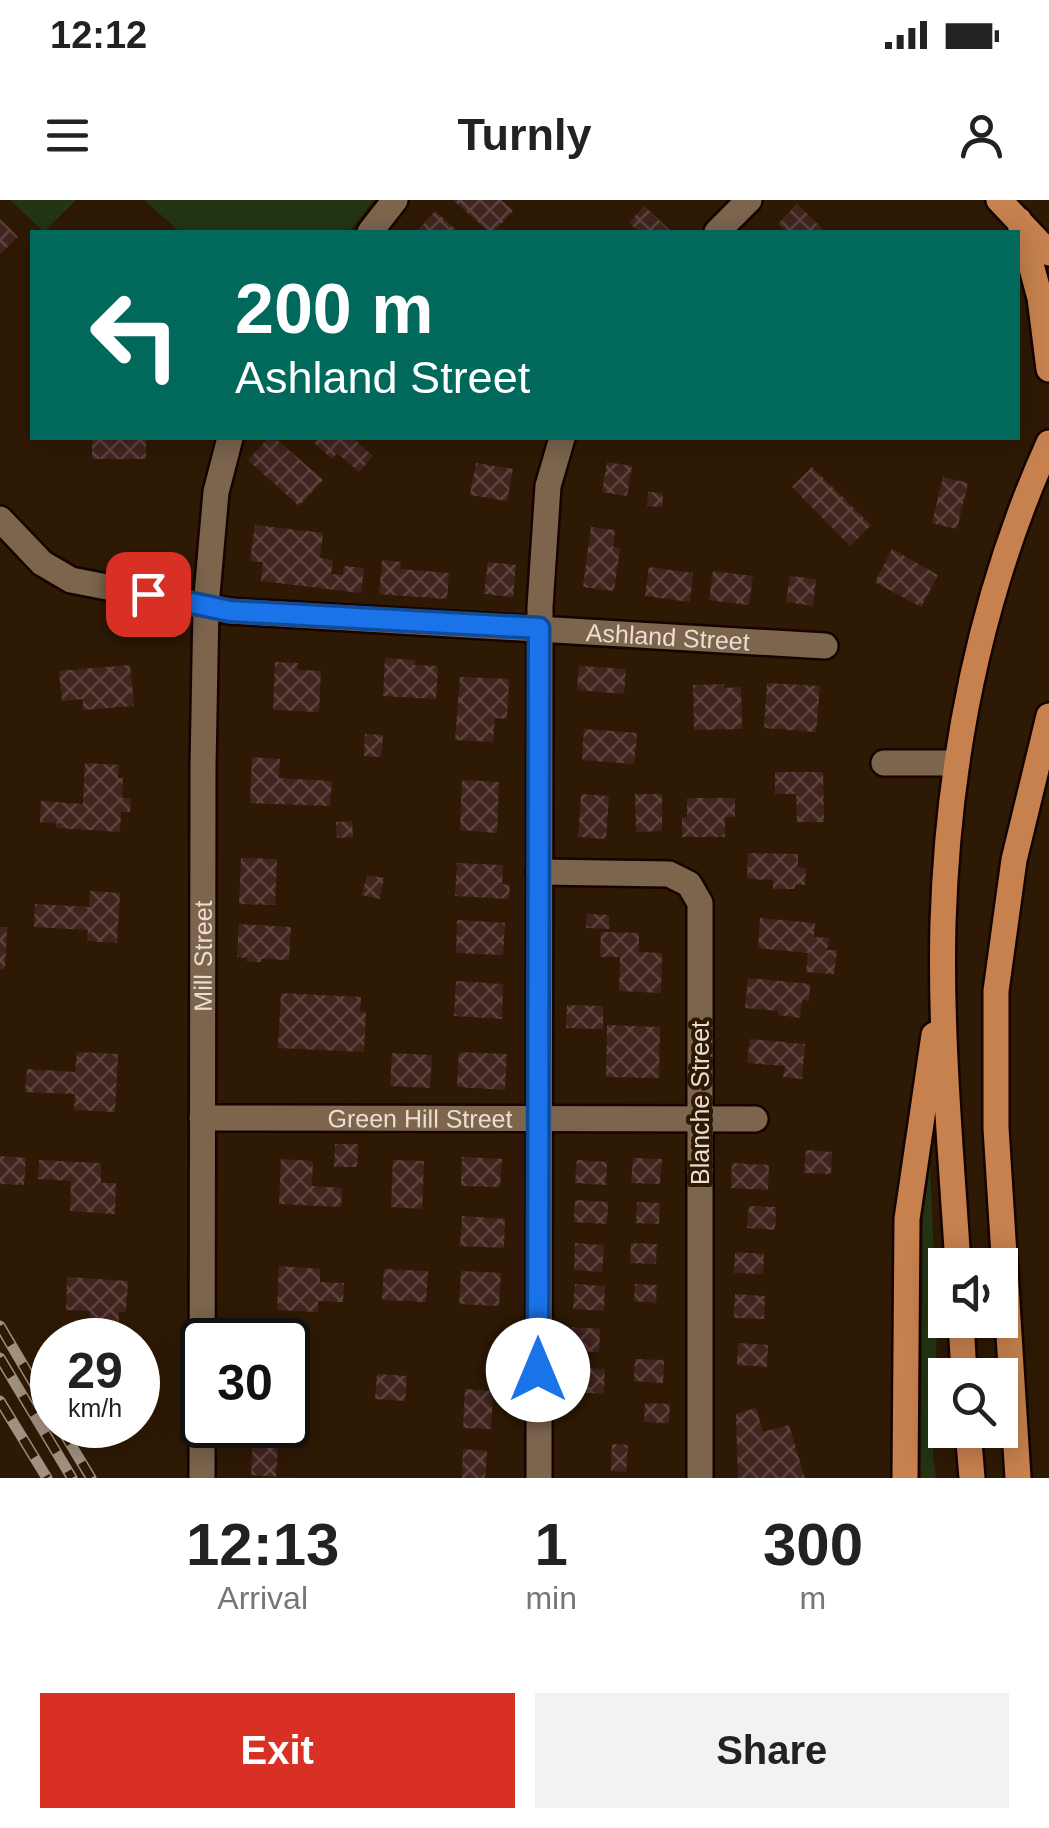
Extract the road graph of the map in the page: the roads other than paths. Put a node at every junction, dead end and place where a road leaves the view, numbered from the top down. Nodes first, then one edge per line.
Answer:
1 (395, 200) edge
2 (749, 200) edge
3 (999, 200) edge
4 (1020, 220) junction
5 (372, 230) edge
6 (719, 230) edge
7 (1049, 232) edge
8 (1049, 253) edge
9 (1049, 369) edge
10 (229, 440) edge
11 (561, 440) edge
12 (1049, 443) edge
13 (0, 519) edge
14 (206, 606) junction
15 (539, 628) junction
16 (824, 646) dead end
17 (1049, 716) edge
18 (884, 762) dead end
19 (958, 763) junction
20 (540, 872) junction
21 (943, 971) junction
22 (202, 1118) junction
23 (537, 1118) junction
24 (700, 1119) junction
25 (755, 1119) dead end
26 (957, 1248) edge
27 (970, 1448) edge
28 (202, 1478) edge
29 (539, 1478) edge
30 (700, 1478) edge
31 (905, 1478) edge
32 (972, 1478) edge
33 (1018, 1478) edge

1 - 5 street
2 - 6 street
3 - 4 main road
4 - 7 main road
4 - 8 main road
4 - 9 main road
10 - 14 street, Mill Street
11 - 15 street
12 - 19 main road
13 - 14 street, Ashland Street
14 - 15 street, Ashland Street
14 - 22 street, Mill Street
15 - 16 street, Ashland Street
15 - 20 street
17 - 33 main road
18 - 19 street
19 - 21 main road
20 - 23 street
20 - 24 street, Blanche Street
21 - 26 main road
21 - 31 main road
22 - 23 street, Green Hill Street
22 - 28 street, Mill Street
23 - 24 street, Green Hill Street
23 - 29 street
24 - 25 street, Green Hill Street
24 - 30 street, Blanche Street
27 - 32 main road

